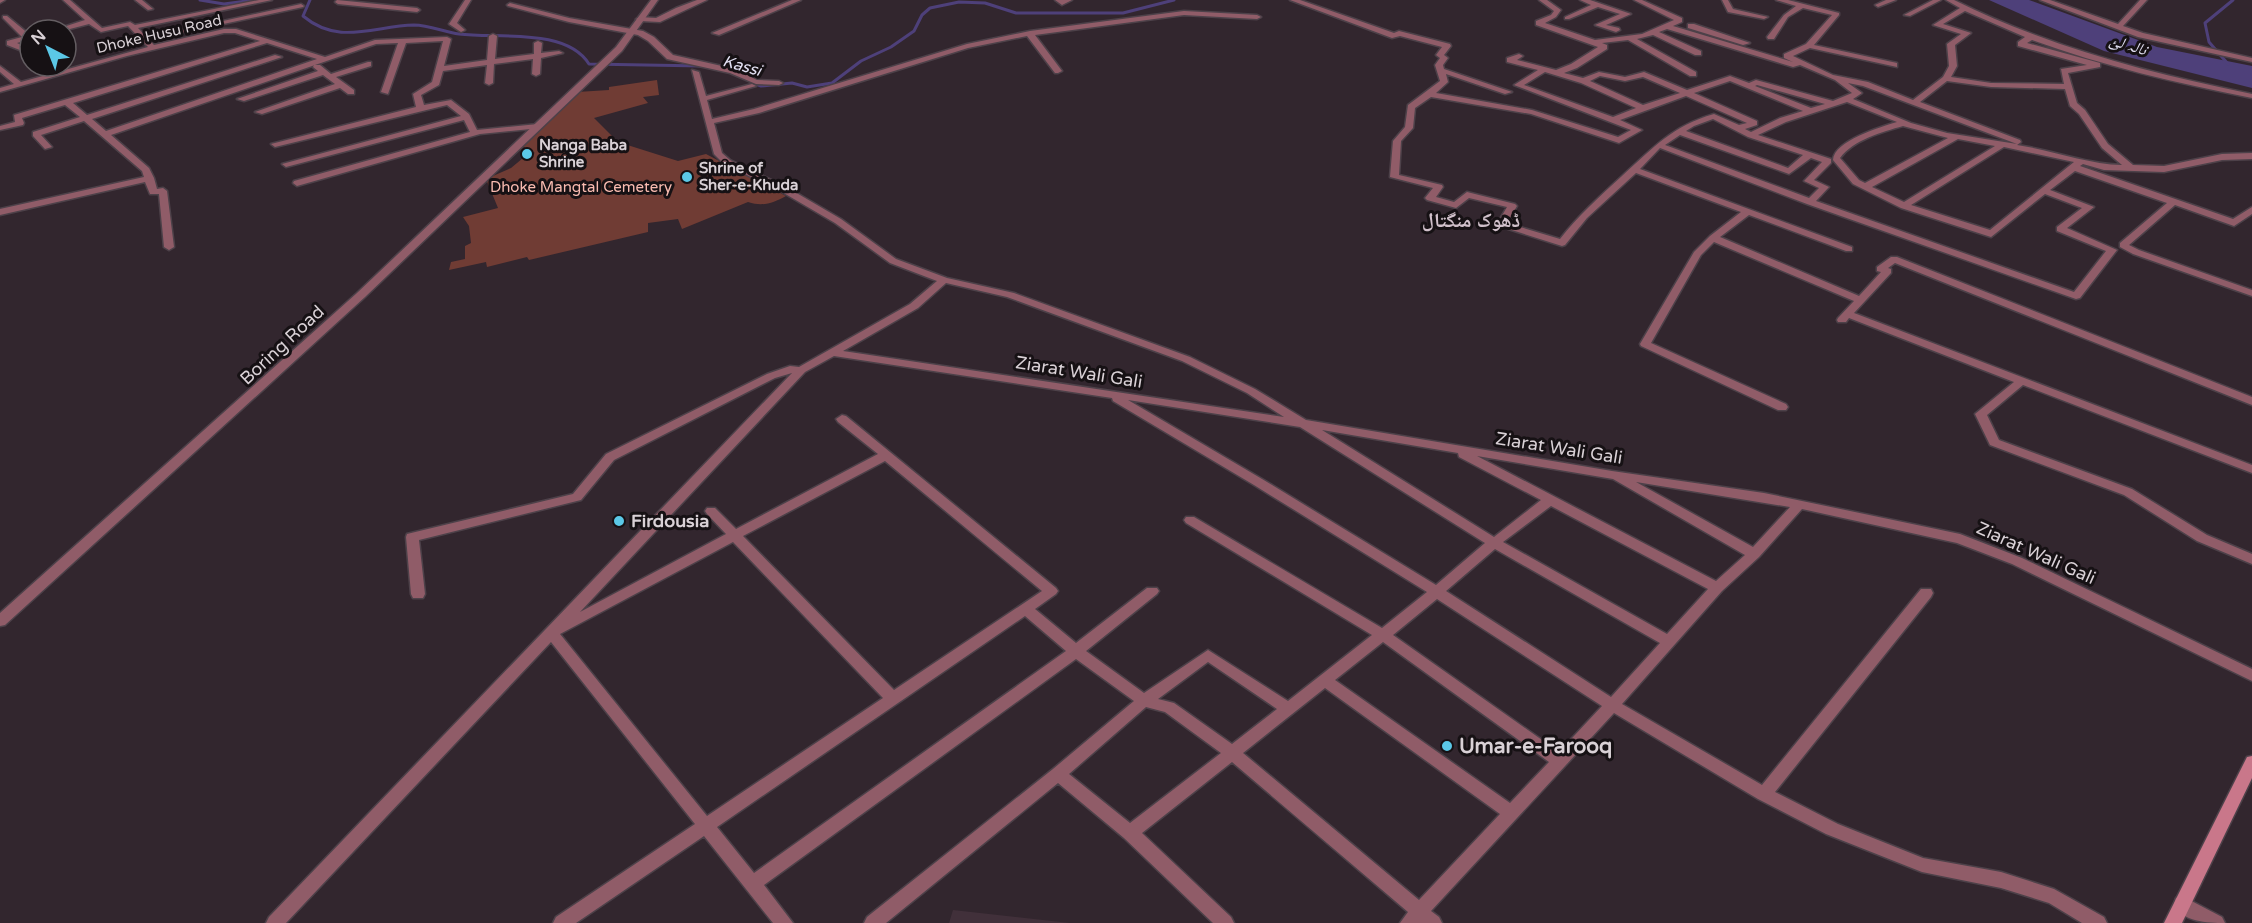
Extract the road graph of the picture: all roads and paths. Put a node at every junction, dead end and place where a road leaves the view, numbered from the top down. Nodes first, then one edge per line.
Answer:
1 (66, 0) edge
2 (138, 0) edge
3 (269, 0) edge
4 (342, 0) edge
5 (468, 0) edge
6 (655, 0) edge
7 (704, 0) edge
8 (798, 0) edge
9 (1058, 0) edge
10 (1069, 0) edge
11 (1293, 0) edge
12 (1542, 0) edge
13 (1583, 0) edge
14 (1637, 0) edge
15 (1725, 0) edge
16 (1779, 0) edge
17 (1817, 0) edge
18 (1893, 0) edge
19 (1938, 0) edge
20 (1949, 0) edge
21 (2043, 0) edge
22 (2142, 0) edge
23 (510, 5) dead end
24 (1597, 5) junction
25 (1878, 5) dead end
26 (301, 6) dead end
27 (1801, 6) junction
28 (1965, 8) junction
29 (150, 9) dead end
30 (417, 10) dead end
31 (1908, 15) dead end
32 (5, 17) dead end
33 (1257, 17) dead end
34 (1764, 17) dead end
35 (1567, 18) dead end
36 (640, 19) junction
37 (91, 21) junction
38 (229, 21) junction
39 (1675, 22) junction
40 (78, 25) edge
41 (134, 27) junction
42 (1667, 27) junction
43 (18, 28) edge
44 (2118, 28) junction
45 (461, 30) dead end
46 (1616, 30) dead end
47 (236, 31) junction
48 (632, 31) junction
49 (1652, 32) junction
50 (172, 33) dead end
51 (716, 33) dead end
52 (1030, 33) junction
53 (494, 36) dead end
54 (2032, 36) junction
55 (1628, 37) junction
56 (1771, 37) dead end
57 (267, 40) junction
58 (18, 41) edge
59 (404, 41) junction
60 (1594, 42) junction
61 (538, 43) dead end
62 (1809, 46) junction
63 (18, 47) edge
64 (153, 48) junction
65 (559, 53) dead end
66 (1698, 53) dead end
67 (1789, 55) junction
68 (537, 56) junction
69 (1519, 56) dead end
70 (278, 57) dead end
71 (324, 59) dead end
72 (2252, 60) edge
73 (491, 62) junction
74 (368, 64) dead end
75 (314, 65) junction
76 (1894, 65) dead end
77 (0, 68) edge
78 (78, 69) edge
79 (438, 69) junction
80 (1545, 69) junction
81 (1440, 70) junction
82 (1817, 70) junction
83 (1058, 71) dead end
84 (695, 72) dead end
85 (1557, 73) junction
86 (327, 74) junction
87 (536, 74) dead end
88 (1693, 74) dead end
89 (44, 78) edge
90 (1836, 78) junction
91 (1946, 78) junction
92 (1584, 81) junction
93 (489, 83) dead end
94 (779, 83) dead end
95 (20, 85) junction
96 (341, 85) junction
97 (1518, 85) junction
98 (752, 86) dead end
99 (1749, 86) junction
100 (2068, 87) junction
101 (0, 90) edge
102 (351, 92) dead end
103 (385, 92) dead end
104 (1508, 92) junction
105 (1430, 94) junction
106 (1689, 94) junction
107 (2252, 96) edge
108 (241, 99) dead end
109 (703, 99) junction
110 (1847, 99) junction
111 (67, 102) junction
112 (1489, 103) junction
113 (1832, 103) junction
114 (1914, 103) junction
115 (1643, 108) junction
116 (421, 109) junction
117 (1810, 111) junction
118 (259, 112) dead end
119 (466, 117) junction
120 (86, 118) junction
121 (1613, 120) junction
122 (709, 122) junction
123 (538, 126) junction
124 (1914, 126) junction
125 (0, 128) edge
126 (1739, 128) junction
127 (1680, 132) junction
128 (475, 133) junction
129 (106, 134) junction
130 (1751, 135) junction
131 (1956, 136) junction
132 (275, 144) dead end
133 (1659, 145) junction
134 (2002, 145) junction
135 (48, 147) dead end
136 (2046, 152) junction
137 (1809, 155) junction
138 (2252, 156) edge
139 (286, 164) dead end
140 (2077, 164) junction
141 (2131, 168) junction
142 (1636, 170) junction
143 (150, 178) junction
144 (297, 183) dead end
145 (1865, 188) junction
146 (2044, 191) junction
147 (1810, 202) junction
148 (2174, 202) junction
149 (1904, 206) junction
150 (2252, 210) edge
151 (1749, 211) junction
152 (0, 212) edge
153 (1713, 238) junction
154 (169, 247) dead end
155 (1849, 249) dead end
156 (944, 280) junction
157 (2252, 293) edge
158 (1861, 300) junction
159 (831, 352) junction
160 (801, 370) junction
161 (2020, 382) junction
162 (1111, 395) junction
163 (2252, 401) edge
164 (1782, 406) dead end
165 (842, 419) dead end
166 (1299, 423) junction
167 (1454, 449) junction
168 (886, 455) junction
169 (2252, 469) edge
170 (1612, 475) junction
171 (1550, 500) junction
172 (1800, 504) junction
173 (711, 511) dead end
174 (1190, 520) dead end
175 (735, 535) junction
176 (1494, 543) junction
177 (1754, 554) junction
178 (2252, 559) edge
179 (1717, 588) junction
180 (1152, 591) dead end
181 (1437, 592) junction
182 (1926, 593) dead end
183 (418, 594) dead end
184 (1026, 609) junction
185 (0, 621) edge
186 (551, 633) junction
187 (1383, 634) junction
188 (1670, 642) junction
189 (1076, 651) junction
190 (2252, 675) edge
191 (1325, 680) junction
192 (892, 698) junction
193 (1144, 701) junction
194 (1612, 705) junction
195 (1288, 709) junction
196 (1232, 753) junction
197 (1560, 760) junction
198 (2251, 768) edge
199 (1058, 774) junction
200 (1764, 794) junction
201 (1511, 813) junction
202 (705, 826) junction
203 (1130, 833) junction
204 (753, 883) junction
205 (2182, 904) junction
206 (1414, 917) edge
207 (275, 923) edge
208 (562, 923) edge
209 (784, 923) edge
210 (873, 923) edge
211 (1225, 923) edge
212 (1433, 923) edge
213 (2098, 923) edge
214 (2173, 923) edge
215 (2216, 923) edge

1 - 37 street
2 - 29 street
3 - 41 street
4 - 30 street
5 - 45 street
6 - 36 street, Boring Road
7 - 36 street
8 - 51 street
9 - 10 street
11 - 81 street
12 - 60 street
13 - 24 street
14 - 39 street
15 - 34 street
16 - 27 street
17 - 27 street
18 - 25 street
19 - 31 street
20 - 28 street
21 - 44 street
22 - 44 street
23 - 48 street
24 - 35 street
24 - 46 street
26 - 38 street
27 - 56 street
27 - 62 street
28 - 54 street
28 - 91 street
32 - 43 street
33 - 52 street
36 - 48 street, Boring Road
37 - 40 street
37 - 41 street
38 - 47 street
38 - 50 street
39 - 42 street
39 - 67 street
41 - 64 street
42 - 49 street
42 - 82 street
44 - 72 street
47 - 57 street, Dhoke Husu Road
47 - 64 street, Dhoke Husu Road
48 - 94 street
48 - 123 street, Boring Road
49 - 55 street
49 - 66 street
52 - 83 street
52 - 122 street
53 - 73 street
54 - 100 street
54 - 107 street
55 - 60 street
55 - 88 street
57 - 71 street, Dhoke Husu Road
57 - 111 street
58 - 63 street
59 - 75 street
59 - 79 street
59 - 103 street
60 - 85 street
61 - 68 street
62 - 67 street
62 - 76 street
64 - 78 street, Dhoke Husu Road
65 - 68 street
67 - 82 street
68 - 73 street
68 - 87 street
69 - 80 street
70 - 120 street
73 - 79 street
73 - 93 street
74 - 86 street
75 - 86 street
75 - 129 street
77 - 95 street
79 - 116 street
80 - 85 street
80 - 97 street
81 - 104 street
81 - 105 street
82 - 90 street
84 - 109 street
85 - 92 street
86 - 96 street
86 - 108 street
89 - 95 street, Dhoke Husu Road
90 - 110 street
90 - 114 street
91 - 100 street
91 - 114 street
92 - 106 street
92 - 115 street
95 - 101 street, Dhoke Husu Road
96 - 102 street
96 - 118 street
97 - 104 street
97 - 121 street
98 - 109 street
99 - 106 street
99 - 113 street
99 - 117 street
100 - 141 street
104 - 112 street
105 - 112 street
105 - 142 street
106 - 115 street
106 - 126 street
109 - 122 street
110 - 113 street
110 - 124 street
111 - 120 street
111 - 125 street
112 - 121 street
113 - 117 street
114 - 136 street
115 - 121 street
116 - 119 street
116 - 132 street
117 - 130 street
119 - 128 street
119 - 139 street
120 - 129 street
120 - 135 street
122 - 156 street
123 - 128 street
123 - 185 street, Boring Road
124 - 131 street
124 - 145 street
126 - 127 street
126 - 130 street
127 - 133 street
127 - 137 street
128 - 144 street
129 - 143 street
130 - 137 street
131 - 134 street
131 - 145 street
133 - 142 street
133 - 147 street
134 - 136 street
134 - 149 street
136 - 140 street
137 - 147 street
138 - 141 street
140 - 141 street
140 - 146 street
140 - 148 street
142 - 151 street
143 - 152 street
143 - 154 street
145 - 149 street
146 - 147 street
146 - 149 street
148 - 150 street
148 - 157 street
151 - 153 street
151 - 155 street
153 - 158 street
153 - 164 street
156 - 159 street
156 - 166 street
158 - 161 street
158 - 163 street
159 - 160 street
159 - 162 street, Ziarat Wali Gali
160 - 183 street
160 - 186 street
161 - 169 street
161 - 178 street
162 - 166 street, Ziarat Wali Gali
162 - 181 street
165 - 168 street
166 - 167 street, Ziarat Wali Gali
166 - 176 street
167 - 170 street, Ziarat Wali Gali
167 - 171 street
168 - 175 street
168 - 184 street
170 - 172 street, Ziarat Wali Gali
170 - 177 street
171 - 176 street
171 - 179 street
172 - 177 street
172 - 190 street, Ziarat Wali Gali
173 - 175 street
174 - 187 street
175 - 186 street
175 - 192 street
176 - 181 street
176 - 188 street
177 - 179 street
179 - 188 street
180 - 189 street
181 - 187 street
181 - 194 street
182 - 200 street
184 - 189 street
184 - 192 street
186 - 202 street
186 - 207 street
187 - 191 street
187 - 197 street
188 - 194 street
189 - 193 street
189 - 204 street
191 - 195 street
191 - 201 street
192 - 202 street
193 - 195 street
193 - 196 street
193 - 199 street
194 - 197 street
194 - 200 street
195 - 196 street
196 - 203 street
196 - 206 street
197 - 201 street
198 - 205 main road
199 - 203 street
199 - 210 street
200 - 213 street
201 - 206 street
202 - 204 street
202 - 208 street
203 - 211 street
204 - 209 street
205 - 214 main road
205 - 215 street
206 - 212 street

